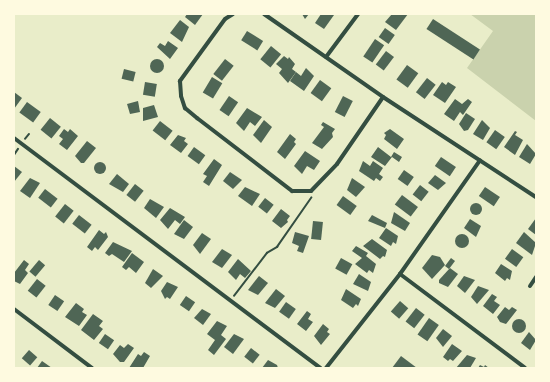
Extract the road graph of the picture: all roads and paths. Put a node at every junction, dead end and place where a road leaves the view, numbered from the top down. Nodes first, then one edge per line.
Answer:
1 (233, 14) edge
2 (264, 14) edge
3 (358, 14) edge
4 (326, 57) junction
5 (383, 97) junction
6 (14, 138) edge
7 (480, 160) junction
8 (311, 191) junction
9 (536, 198) edge
10 (400, 274) junction
11 (536, 277) edge
12 (530, 286) dead end
13 (230, 301) junction
14 (14, 309) edge
15 (92, 368) edge
16 (320, 368) edge
17 (326, 368) edge
18 (525, 368) edge

1 - 8 street
2 - 4 street
3 - 4 street
4 - 5 street
5 - 7 street
5 - 8 street
6 - 13 street
7 - 9 street
7 - 10 street
8 - 13 path
10 - 17 street
10 - 18 street
11 - 12 street
13 - 16 street
14 - 15 street

